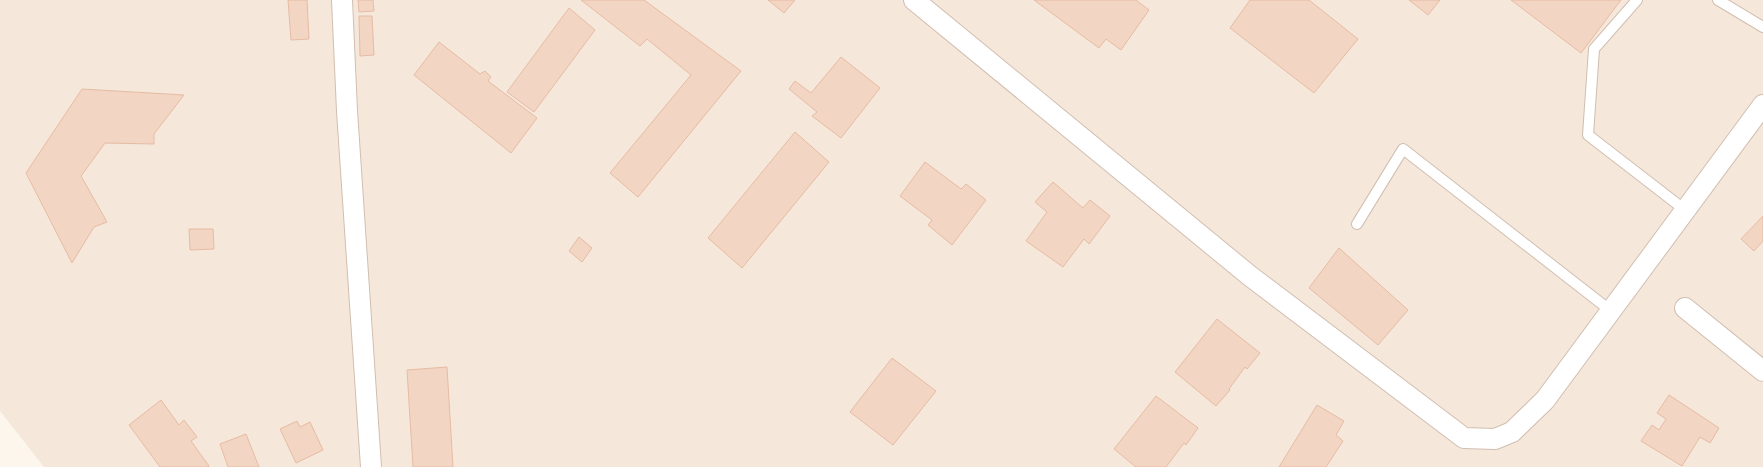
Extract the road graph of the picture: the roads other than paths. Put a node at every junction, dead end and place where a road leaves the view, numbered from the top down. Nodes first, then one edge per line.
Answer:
1 (342, 0) edge
2 (914, 0) edge
3 (1637, 0) edge
4 (1718, 0) edge
5 (1763, 27) edge
6 (1763, 105) edge
7 (1685, 210) junction
8 (1357, 224) dead end
9 (1686, 308) dead end
10 (1611, 311) junction
11 (1763, 371) edge
12 (371, 467) edge

1 - 12 street
2 - 10 street
3 - 7 lane
4 - 5 lane
6 - 7 street
7 - 10 street
8 - 10 lane
9 - 11 street

